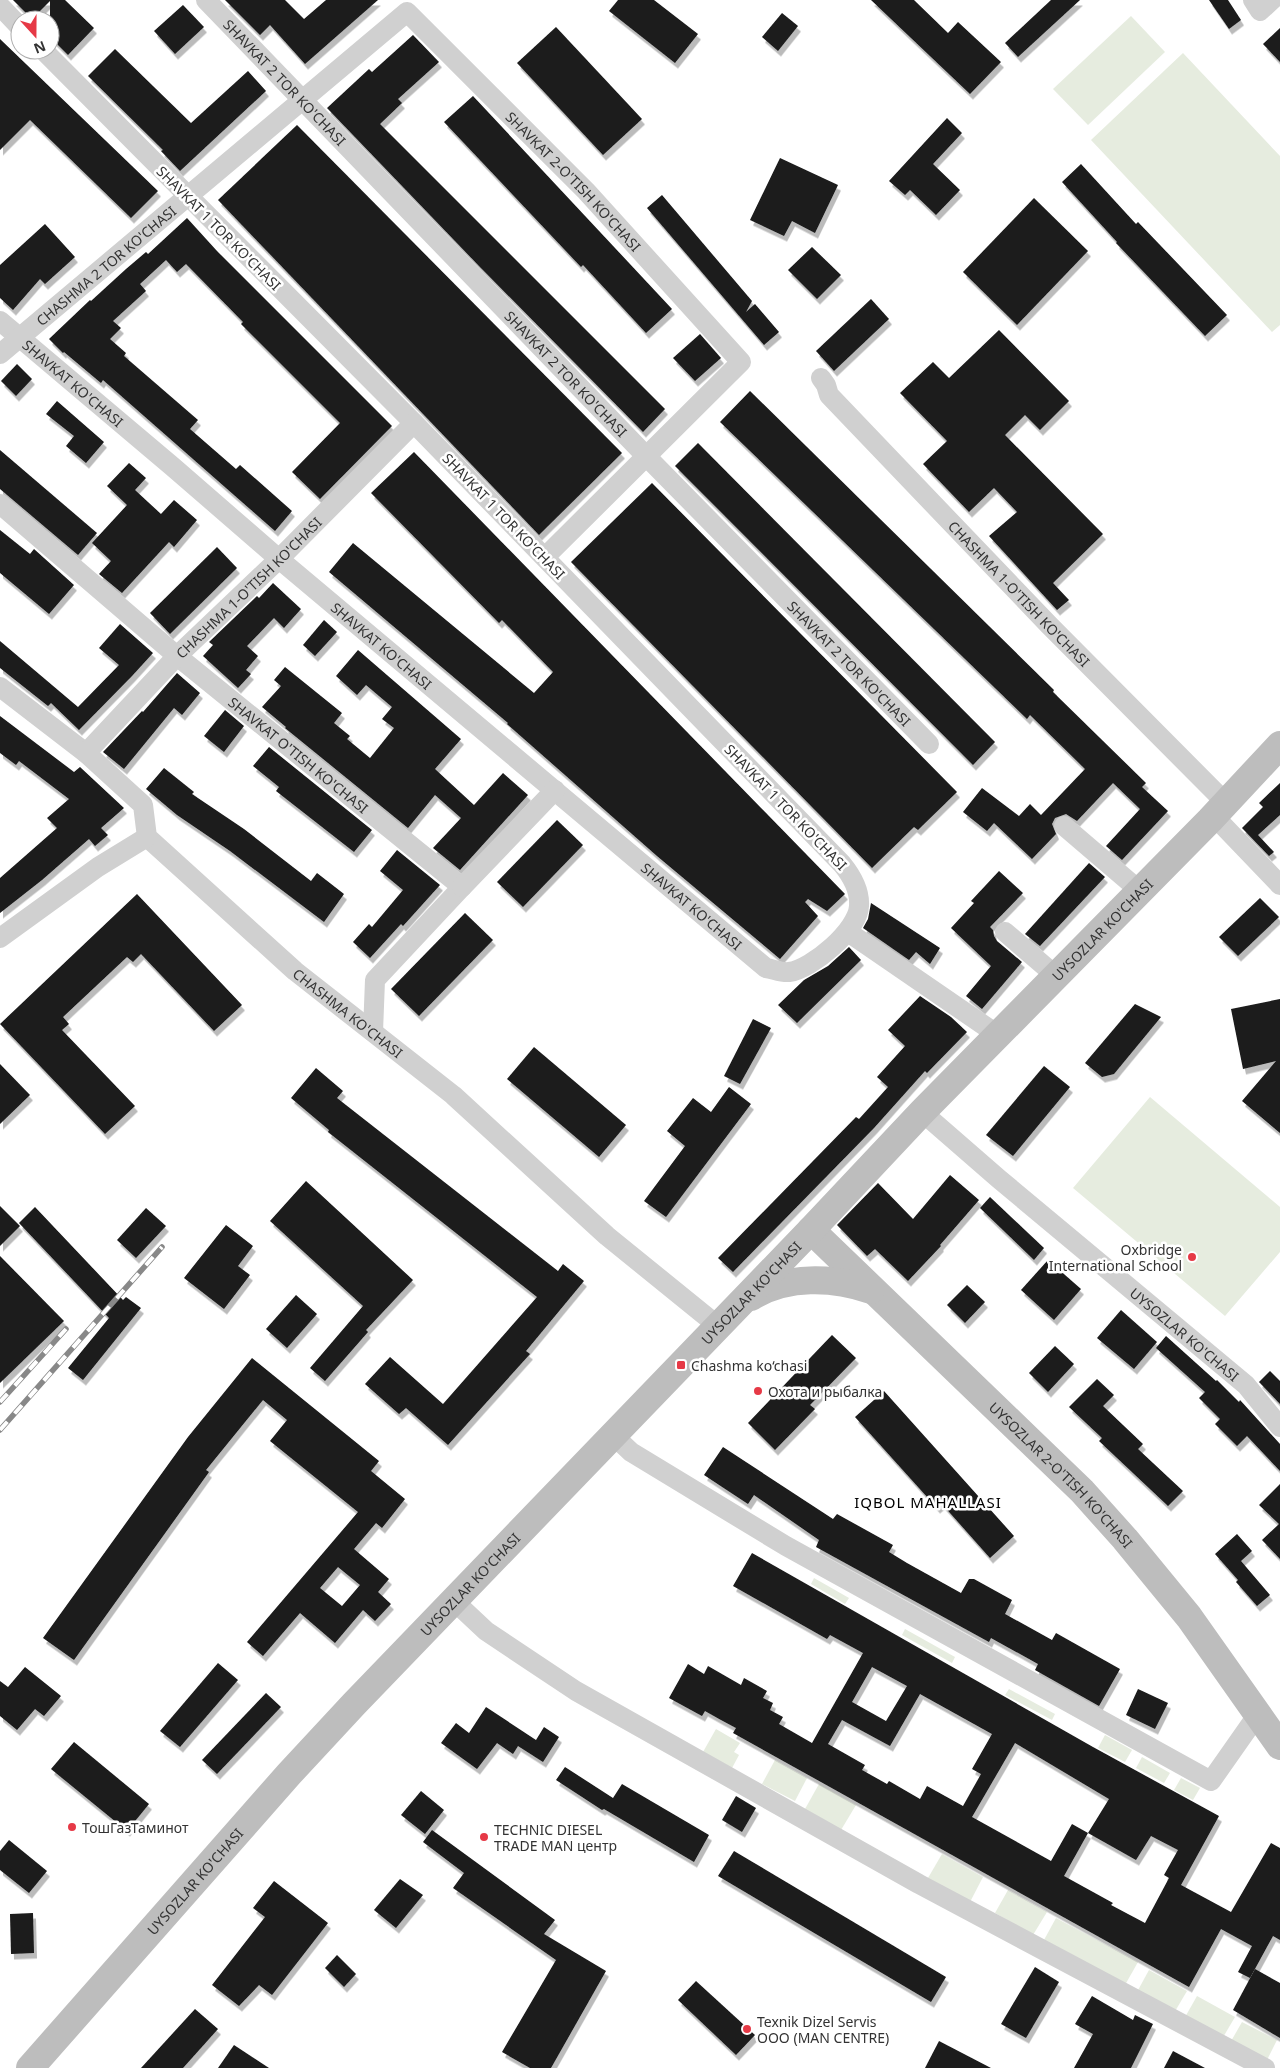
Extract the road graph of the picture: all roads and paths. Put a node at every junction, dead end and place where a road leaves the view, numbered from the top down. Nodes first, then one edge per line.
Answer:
1 (206, 0) edge
2 (1253, 0) edge
3 (1272, 0) edge
4 (0, 6) edge
5 (401, 6) edge
6 (10, 16) edge
7 (53, 60) edge
8 (303, 101) junction
9 (188, 197) junction
10 (0, 321) edge
11 (20, 338) junction
12 (0, 354) edge
13 (821, 378) dead end
14 (414, 424) junction
15 (646, 456) junction
16 (0, 504) edge
17 (545, 556) junction
18 (279, 560) junction
19 (177, 656) junction
20 (0, 688) edge
21 (930, 744) dead end
22 (1280, 745) edge
23 (86, 753) junction
24 (555, 790) junction
25 (1220, 810) junction
26 (1064, 826) dead end
27 (147, 837) junction
28 (1280, 885) edge
29 (462, 888) junction
30 (1140, 890) junction
31 (848, 932) junction
32 (1006, 932) dead end
33 (0, 938) edge
34 (766, 968) joint
35 (1056, 976) junction
36 (373, 1032) junction
37 (998, 1035) junction
38 (922, 1112) junction
39 (811, 1230) junction
40 (874, 1290) junction
41 (739, 1304) junction
42 (718, 1326) junction
43 (1280, 1427) edge
44 (614, 1435) junction
45 (454, 1601) junction
46 (1258, 1714) junction
47 (1280, 1746) edge
48 (30, 2068) edge
49 (1265, 2068) edge

1 - 8 street, SHAVKAT 2 TOR KO'CHASI
2 - 3 street
4 - 6 street
5 - 8 street, SHAVKAT 2-O'TISH KO'CHASI
5 - 15 street, SHAVKAT 2-O'TISH KO'CHASI
7 - 9 street, SHAVKAT 1 TOR KO'CHASI
8 - 9 street, SHAVKAT 2-O'TISH KO'CHASI
8 - 15 street, SHAVKAT 2 TOR KO'CHASI
9 - 11 street, CHASHMA 2 TOR KO'CHASI
9 - 14 street, SHAVKAT 1 TOR KO'CHASI
10 - 11 street, SHAVKAT KO'CHASI
11 - 12 street, CHASHMA 2 TOR KO'CHASI
11 - 18 street, SHAVKAT KO'CHASI
13 - 25 street, CHASHMA 1-O'TISH KO'CHASI
14 - 17 street, SHAVKAT 1 TOR KO'CHASI
14 - 18 street, CHASHMA 1-O'TISH KO'CHASI
15 - 17 street, SHAVKAT 2-O'TISH KO'CHASI
15 - 21 street, SHAVKAT 2 TOR KO'CHASI
16 - 19 street, SHAVKAT O'TISH KO'CHASI
17 - 31 street, SHAVKAT 1 TOR KO'CHASI
18 - 19 street, CHASHMA 1-O'TISH KO'CHASI
18 - 24 street, SHAVKAT KO'CHASI
19 - 23 street, CHASHMA 1-O'TISH KO'CHASI
19 - 29 street, SHAVKAT O'TISH KO'CHASI
20 - 23 street
22 - 25 main road, UYSOZLAR KO'CHASI
23 - 27 street
24 - 29 street
24 - 34 street, SHAVKAT KO'CHASI
25 - 28 street, CHASHMA 1-O'TISH KO'CHASI
25 - 30 main road, UYSOZLAR KO'CHASI
26 - 30 street
27 - 33 street
27 - 36 street, CHASHMA KO'CHASI
29 - 36 street
30 - 35 main road, UYSOZLAR KO'CHASI
31 - 34 street, SHAVKAT 1 TOR KO'CHASI
31 - 37 street
32 - 35 street
35 - 37 main road, UYSOZLAR KO'CHASI
36 - 42 street, CHASHMA KO'CHASI
37 - 38 main road, UYSOZLAR KO'CHASI
38 - 39 main road, UYSOZLAR KO'CHASI
38 - 43 street, UYSOZLAR KO'CHASI
39 - 40 main road, UYSOZLAR 2-O'TISH KO'CHASI
39 - 41 main road, UYSOZLAR KO'CHASI
40 - 41 main road
40 - 46 main road, UYSOZLAR 2-O'TISH KO'CHASI
41 - 42 main road, UYSOZLAR KO'CHASI
42 - 44 main road, UYSOZLAR KO'CHASI
44 - 45 main road, UYSOZLAR KO'CHASI
44 - 46 street
45 - 48 main road, UYSOZLAR KO'CHASI
45 - 49 street
46 - 47 main road, UYSOZLAR 2-O'TISH KO'CHASI

